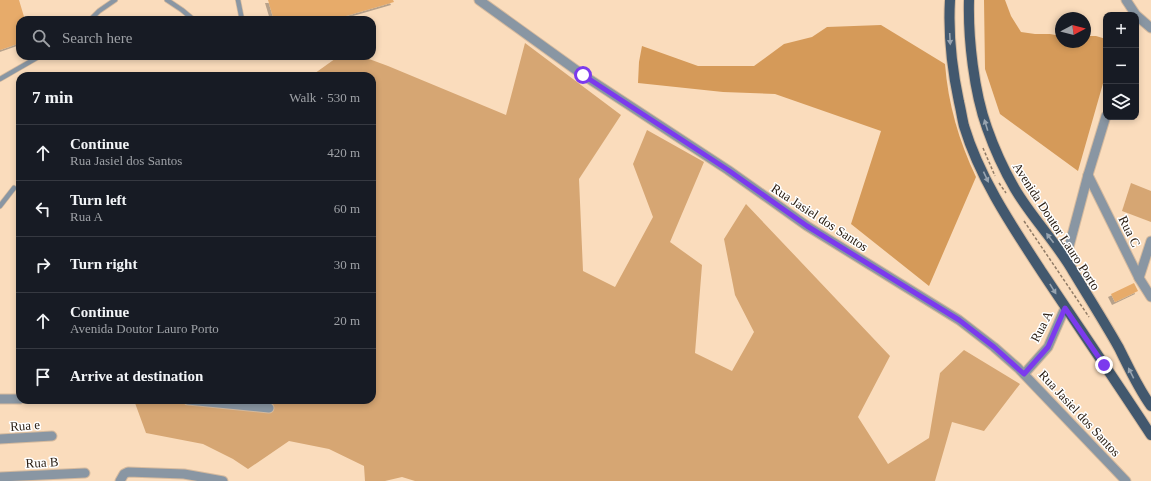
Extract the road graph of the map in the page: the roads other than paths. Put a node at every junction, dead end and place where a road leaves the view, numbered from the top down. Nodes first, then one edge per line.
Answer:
1 (115, 0) edge
2 (167, 0) edge
3 (238, 0) edge
4 (479, 0) edge
5 (950, 0) edge
6 (969, 0) edge
7 (1126, 0) edge
8 (1134, 12) edge
9 (94, 16) edge
10 (189, 16) edge
11 (241, 16) edge
12 (1139, 18) edge
13 (1151, 28) edge
14 (33, 60) edge
15 (0, 79) edge
16 (1105, 120) edge
17 (1088, 175) junction
18 (14, 188) dead end
19 (0, 206) edge
20 (1151, 241) edge
21 (1066, 258) junction
22 (1139, 278) junction
23 (1151, 297) edge
24 (1065, 308) junction
25 (1024, 374) junction
26 (1147, 396) edge
27 (16, 398) edge
28 (0, 399) edge
29 (229, 404) edge
30 (1151, 406) edge
31 (270, 408) dead end
32 (1151, 435) edge
33 (52, 436) dead end
34 (0, 439) edge
35 (85, 473) dead end
36 (0, 477) edge
37 (202, 479) edge
38 (120, 481) edge
39 (223, 481) edge
40 (1126, 481) edge

1 - 9 lane
2 - 10 lane
3 - 11 lane
4 - 25 street, Rua Jasiel dos Santos
5 -> 24 main road
21 -> 6 main road, Avenida Doutor Lauro Porto
7 - 8 street
12 - 13 street
14 - 15 lane
16 - 17 street
17 - 21 street
17 - 22 street, Rua C
18 - 19 lane
20 - 22 street
26 -> 21 main road, Avenida Doutor Lauro Porto
22 - 23 street, Rua C
24 - 25 street, Rua A
24 - 32 main road
25 - 40 street, Rua Jasiel dos Santos
26 - 30 main road, Avenida Doutor Lauro Porto
27 - 28 street
29 - 31 street
33 - 34 street, Rua e
35 - 36 street, Rua B
37 - 38 street
37 - 39 street

